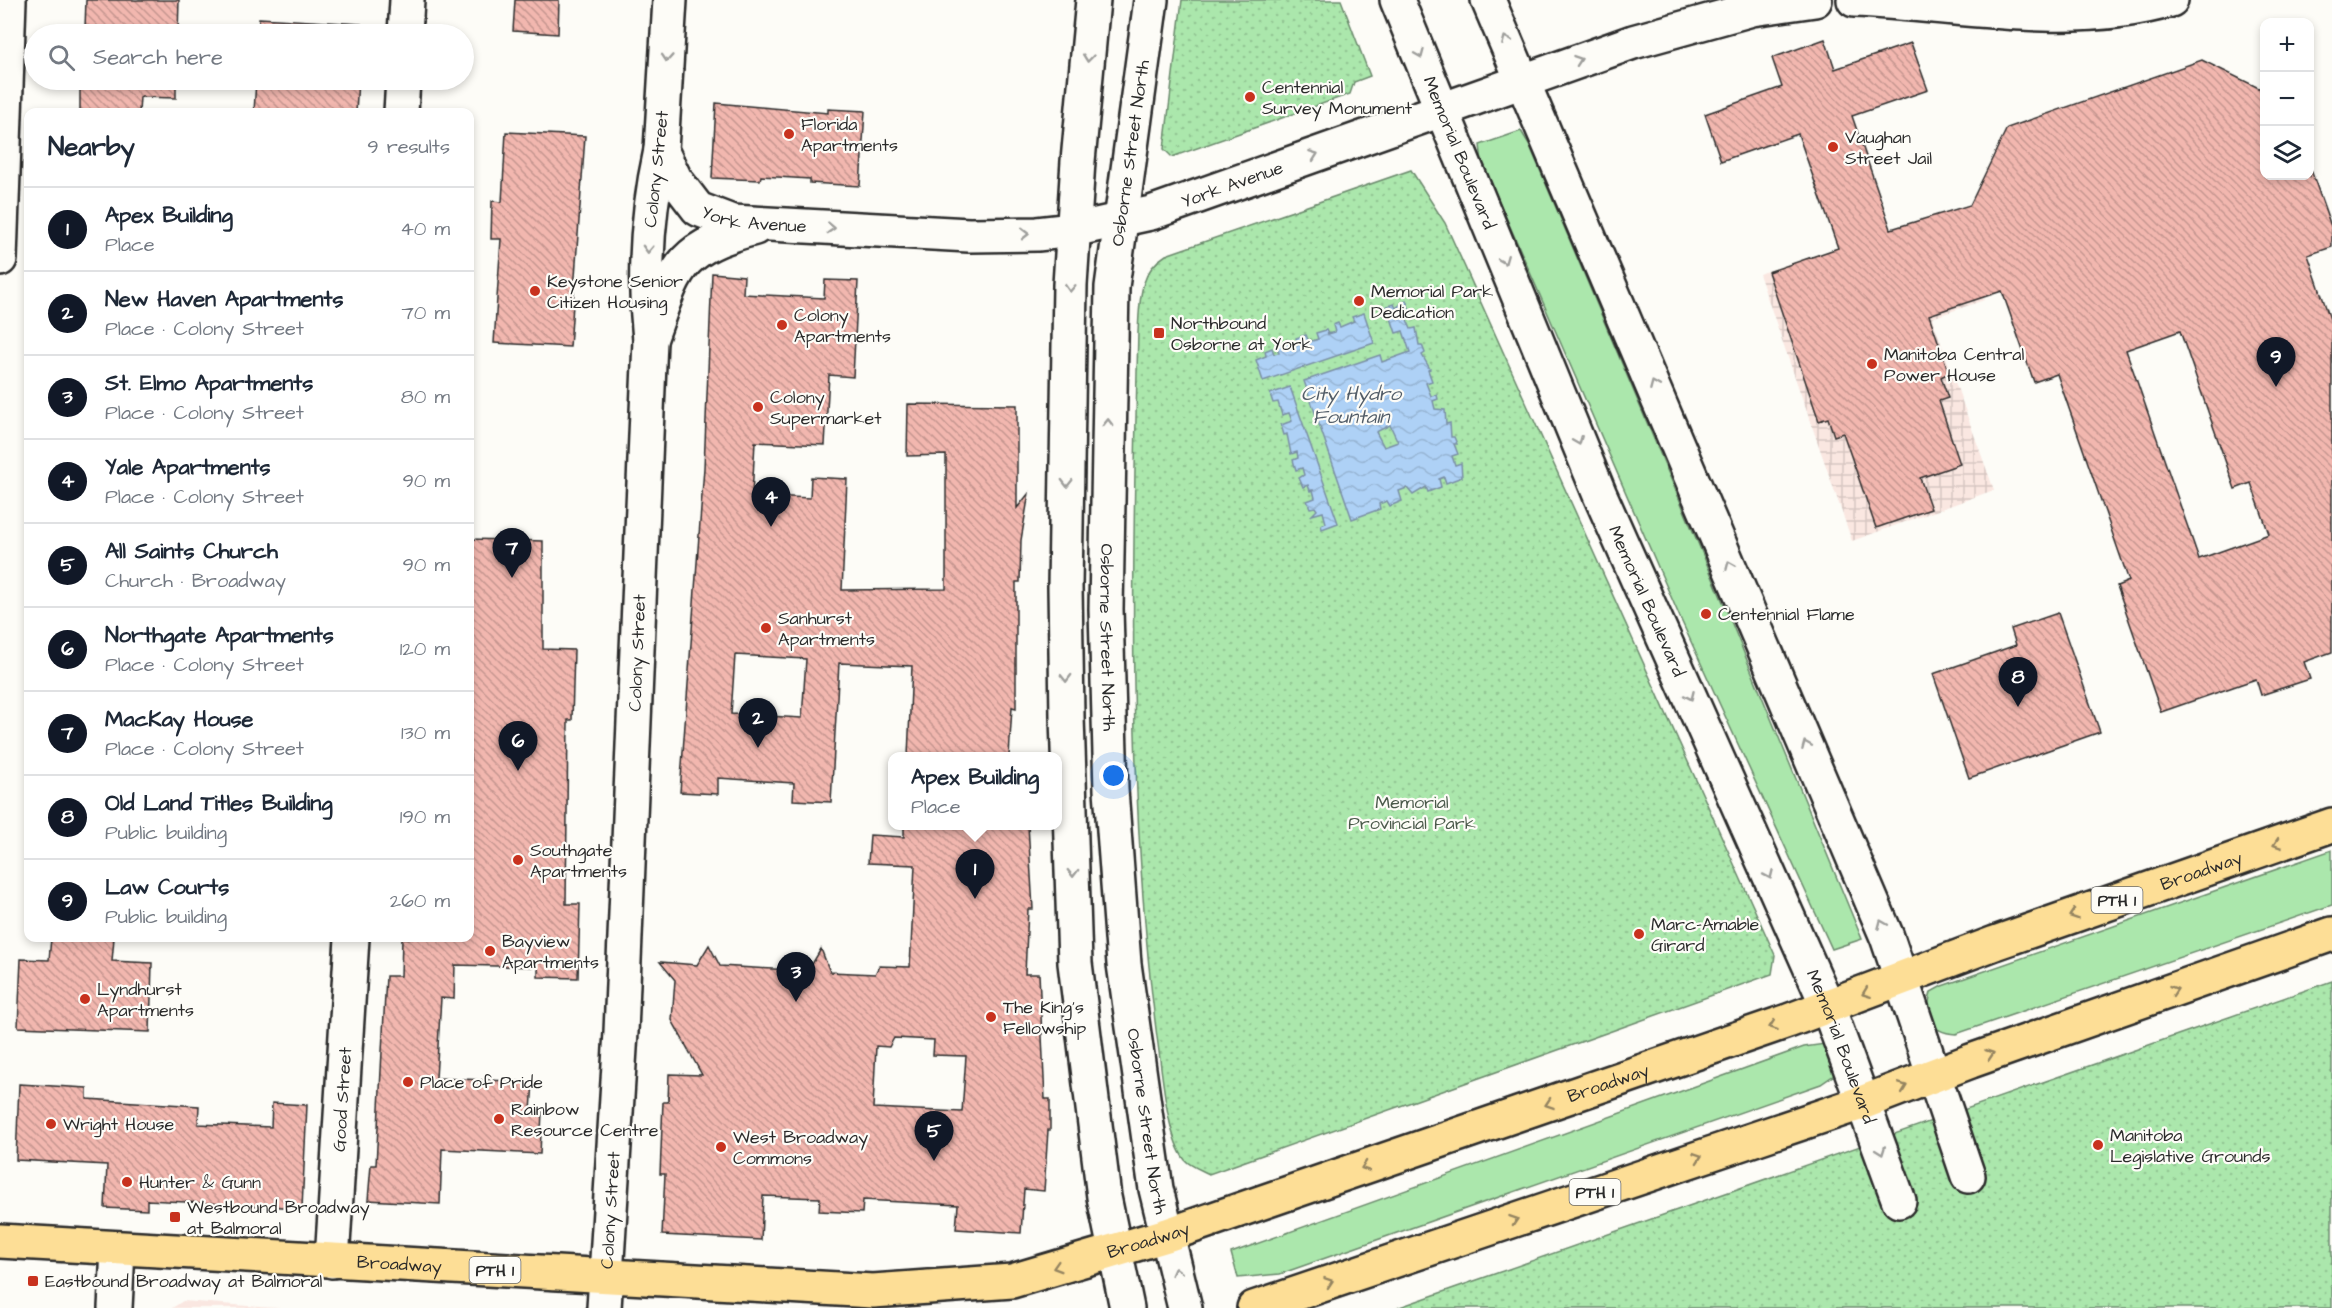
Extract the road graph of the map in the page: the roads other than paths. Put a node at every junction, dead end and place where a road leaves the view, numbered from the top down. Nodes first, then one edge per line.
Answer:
1 (9, 0) edge
2 (407, 0) edge
3 (670, 0) edge
4 (1093, 0) edge
5 (1151, 0) edge
6 (1397, 0) edge
7 (1488, 0) edge
8 (1815, 0) edge
9 (1854, 0) edge
10 (2171, 0) edge
11 (406, 24) edge
12 (1523, 80) junction
13 (402, 90) edge
14 (401, 108) edge
15 (1442, 109) junction
16 (661, 150) junction
17 (1120, 221) junction
18 (770, 225) junction
19 (1073, 230) junction
20 (0, 259) edge
21 (650, 340) junction
22 (2332, 825) edge
23 (2332, 934) edge
24 (352, 942) edge
25 (1903, 978) junction
26 (1828, 1007) junction
27 (1935, 1075) junction
28 (1864, 1102) junction
29 (1968, 1176) dead end
30 (1899, 1201) dead end
31 (1167, 1235) junction
32 (0, 1241) edge
33 (118, 1250) junction
34 (1114, 1251) junction
35 (332, 1261) junction
36 (606, 1276) junction
37 (873, 1291) junction
38 (115, 1308) edge
39 (604, 1308) edge
40 (921, 1308) edge
41 (1127, 1308) edge
42 (1185, 1308) edge
43 (1254, 1308) edge

1 - 20 main road
2 - 11 main road
3 -> 16 main road, Colony Street
4 -> 19 main road
5 - 17 main road, Osborne Street North
6 -> 15 main road, Memorial Boulevard
12 -> 7 main road
12 -> 8 main road, York Avenue
9 - 10 main road
12 - 15 main road, York Avenue
25 -> 12 main road
13 - 14 main road
17 -> 15 main road, York Avenue
15 -> 26 main road, Memorial Boulevard
16 - 18 main road, York Avenue
16 -> 21 main road, Colony Street
17 - 19 main road, York Avenue
31 -> 17 main road, Osborne Street North
18 -> 19 main road, York Avenue
18 - 21 main road
19 -> 34 main road
21 - 36 main road, Colony Street
22 -> 25 highway, Broadway / PTH 1
27 -> 23 highway, PTH 1
24 - 35 main road, Good Street
25 -> 26 highway, Broadway / PTH 1
25 - 27 main road
26 - 28 main road, Memorial Boulevard
26 -> 31 highway, Broadway / PTH 1
28 -> 27 highway, PTH 1
27 - 29 main road
28 -> 30 main road, Memorial Boulevard
43 -> 28 highway, PTH 1
31 - 34 highway, Broadway / PTH 1
42 -> 31 main road, Osborne Street North
32 - 33 highway, Broadway / PTH 1
33 - 35 highway, Broadway / PTH 1
33 - 38 main road
34 -> 37 highway, Broadway / PTH 1
34 - 41 main road
35 - 36 highway, Broadway / PTH 1
36 - 37 highway, Broadway / PTH 1
36 - 39 main road, Colony Street
37 - 40 highway, Broadway / PTH 1

